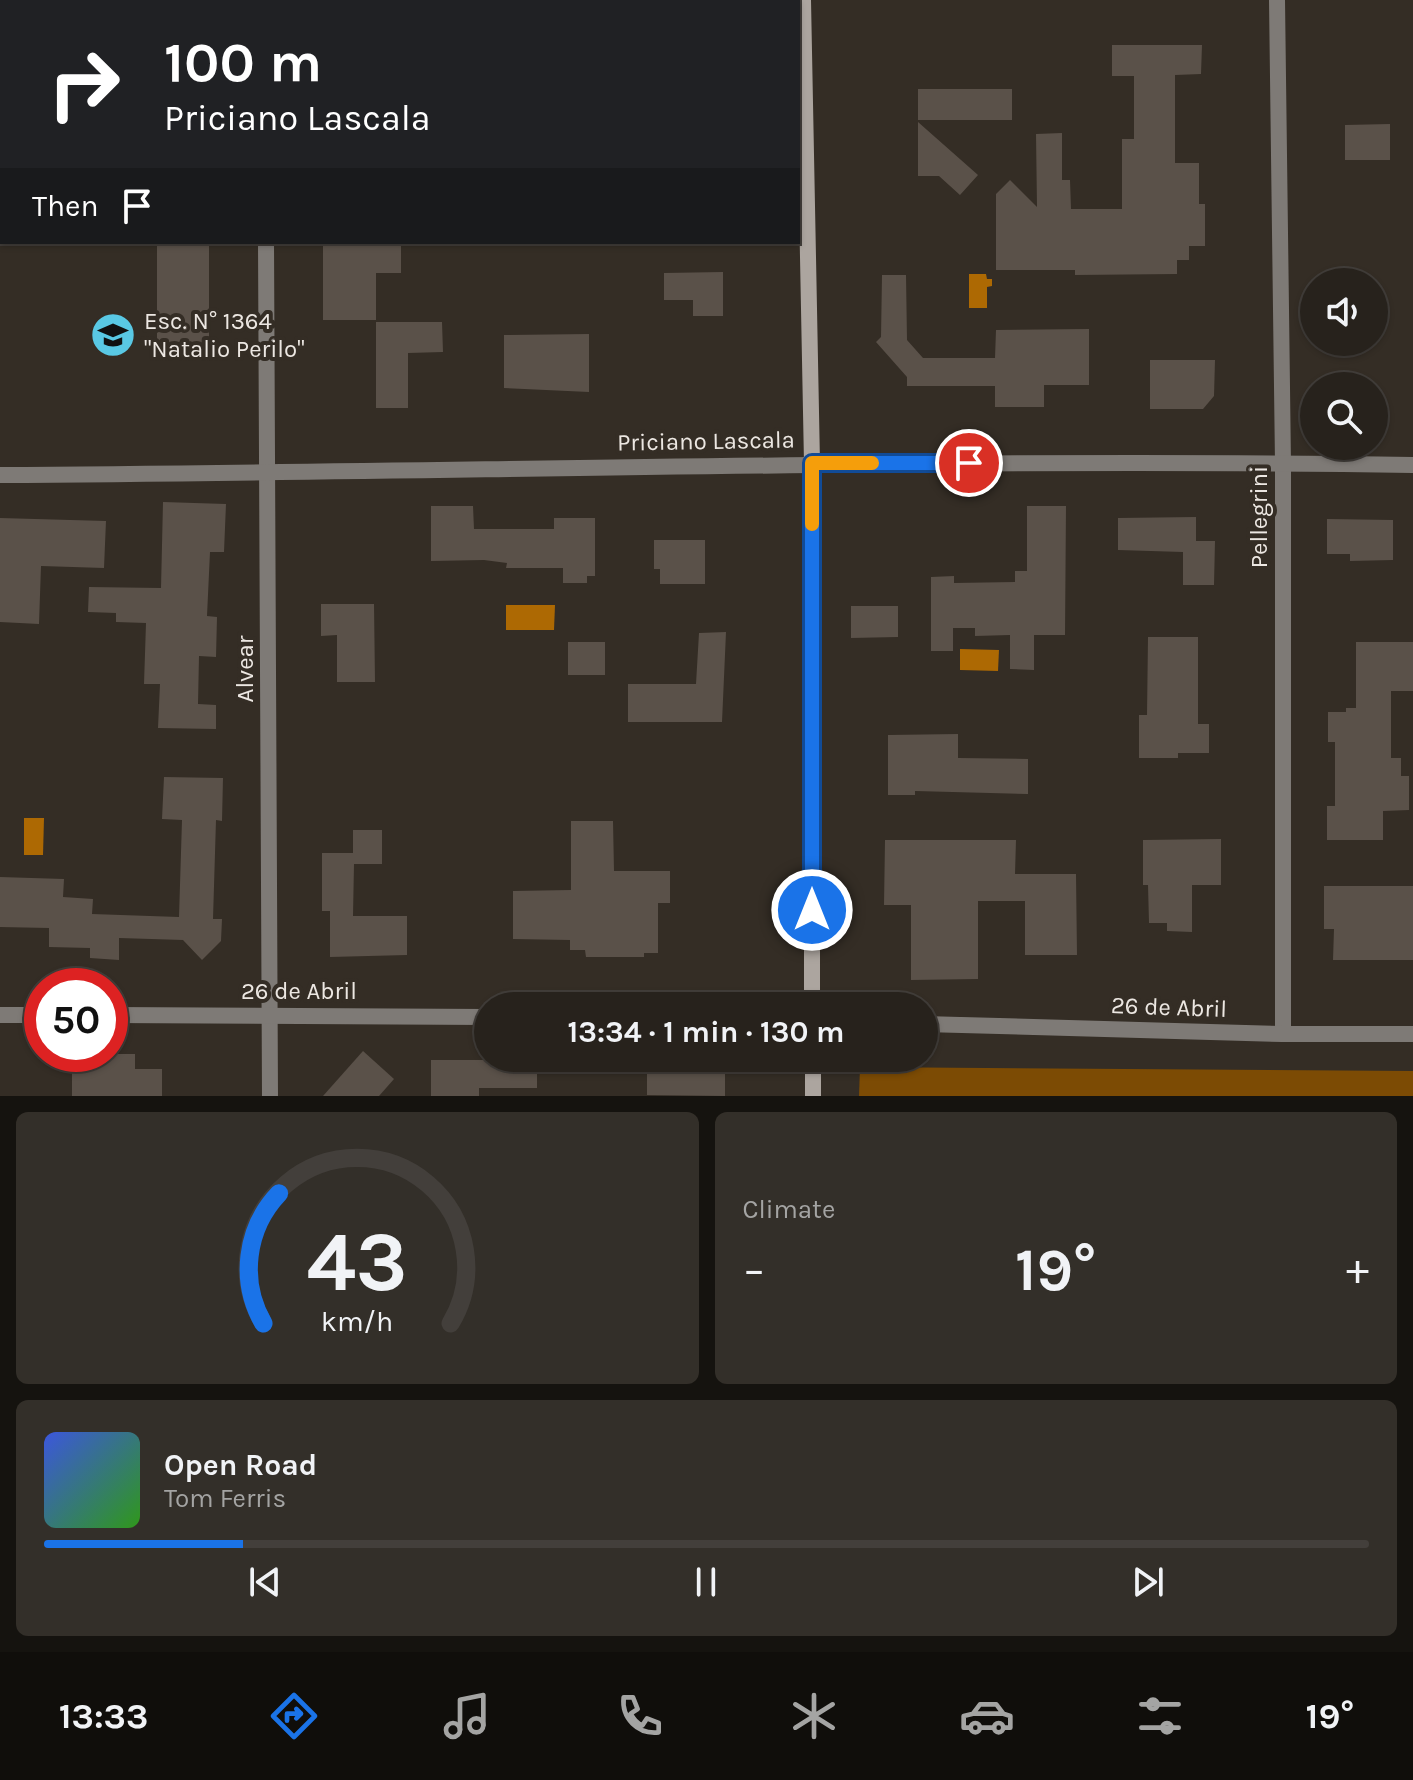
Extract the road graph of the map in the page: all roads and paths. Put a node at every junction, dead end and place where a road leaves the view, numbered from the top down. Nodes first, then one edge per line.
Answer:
1 (803, 0) edge
2 (1277, 0) edge
3 (266, 244) edge
4 (812, 463) junction
5 (1283, 464) junction
6 (1413, 465) edge
7 (269, 473) junction
8 (0, 475) edge
9 (812, 992) edge
10 (0, 1015) edge
11 (24, 1015) edge
12 (128, 1015) edge
13 (270, 1015) junction
14 (474, 1017) edge
15 (938, 1024) edge
16 (1283, 1034) junction
17 (1413, 1034) edge
18 (813, 1072) edge
19 (270, 1096) edge
20 (813, 1096) edge

1 - 4 main road
2 - 5 street, Pellegrini
3 - 7 street, Alvear
4 - 5 street, Priciano Lascala
4 - 7 street, Priciano Lascala
4 - 9 main road
5 - 6 street, Priciano Lascala
5 - 16 street, Pellegrini
7 - 8 street, Priciano Lascala
7 - 13 street, Alvear
10 - 11 street
12 - 13 street, 26 de Abril
13 - 14 street, 26 de Abril
13 - 19 street, Alvear
15 - 16 street, 26 de Abril
16 - 17 street, 26 de Abril
18 - 20 main road

